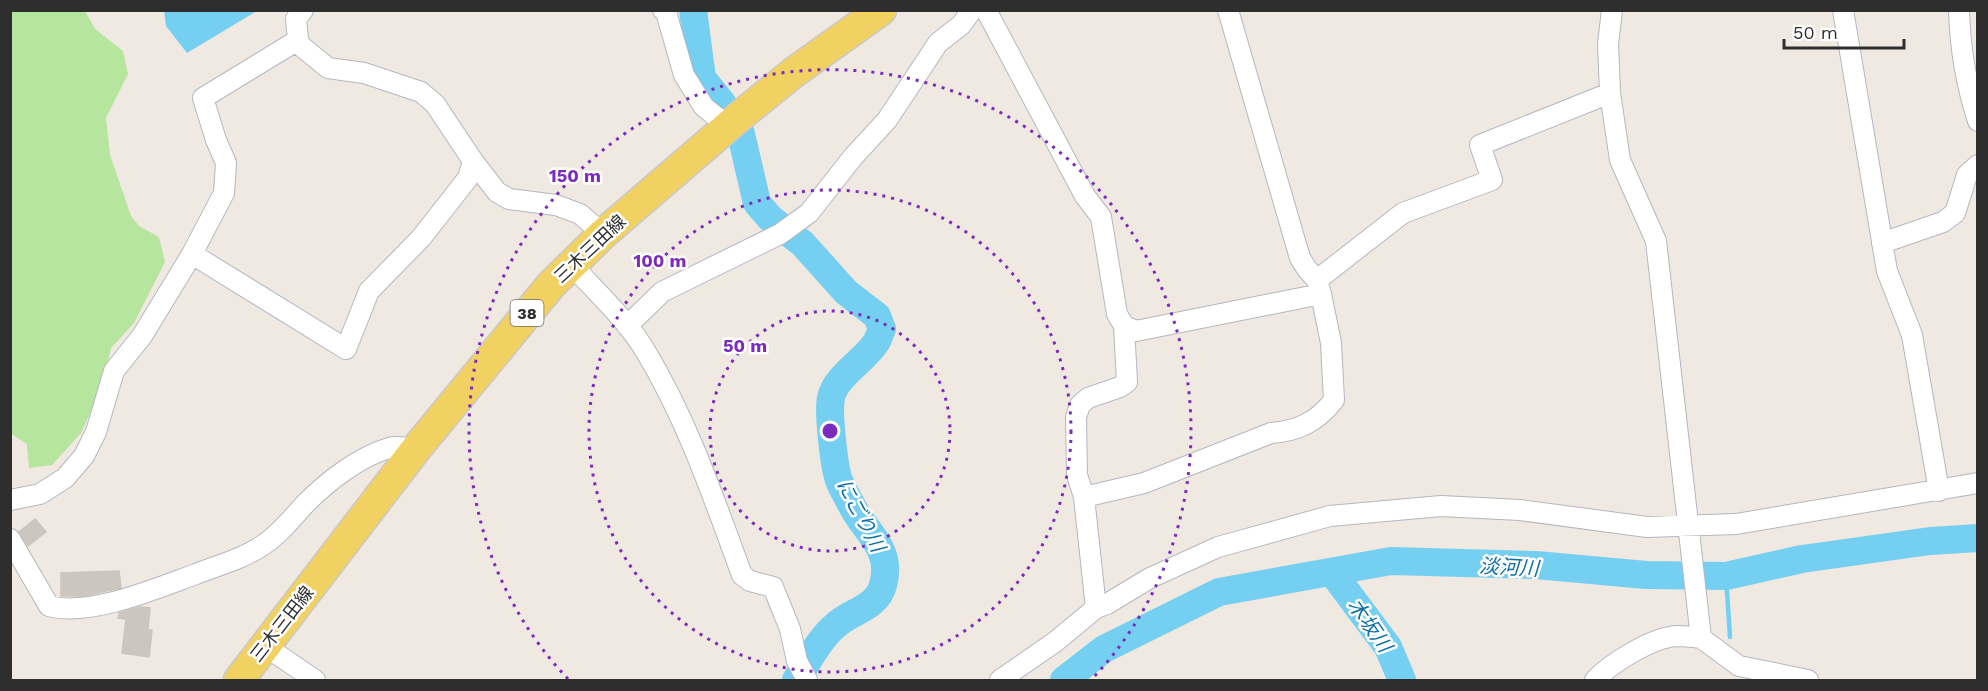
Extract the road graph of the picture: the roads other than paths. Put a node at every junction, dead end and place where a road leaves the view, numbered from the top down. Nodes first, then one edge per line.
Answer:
1 (303, 10) edge
2 (663, 10) edge
3 (881, 10) edge
4 (972, 10) edge
5 (986, 10) edge
6 (1612, 10) edge
7 (1843, 10) edge
8 (1959, 10) edge
9 (1230, 11) edge
10 (298, 40) junction
11 (1610, 93) junction
12 (1977, 121) edge
13 (728, 126) junction
14 (473, 161) junction
15 (1977, 165) edge
16 (603, 234) junction
17 (1882, 243) junction
18 (192, 254) junction
19 (572, 266) junction
20 (1319, 287) junction
21 (627, 326) junction
22 (1124, 326) junction
23 (417, 449) junction
24 (1977, 483) edge
25 (1939, 491) junction
26 (1084, 497) junction
27 (10, 500) edge
28 (1687, 528) junction
29 (10, 539) edge
30 (1096, 608) junction
31 (1700, 633) junction
32 (265, 646) junction
33 (1742, 673) edge
34 (239, 681) edge
35 (315, 681) edge
36 (807, 681) edge
37 (1000, 681) edge
38 (1595, 681) edge
39 (1808, 681) edge

1 - 10 street
2 - 13 street
3 - 13 main road, 三木三田線 / 38
4 - 21 street
5 - 22 street
6 - 11 street
7 - 17 street
8 - 12 street
9 - 20 street
10 - 14 street
10 - 18 street
11 - 20 street
11 - 28 street
13 - 16 main road, 三木三田線 / 38
14 - 16 street
14 - 18 street
15 - 17 street
16 - 19 main road, 三木三田線 / 38
17 - 25 street
18 - 27 street
19 - 21 street
19 - 23 main road, 三木三田線 / 38
20 - 22 street
20 - 26 street
21 - 36 street
22 - 26 street
23 - 29 street
23 - 32 main road, 三木三田線 / 38
24 - 25 street
25 - 28 street
26 - 30 street
28 - 30 street
28 - 31 street
30 - 37 street
31 - 33 street
31 - 38 street
32 - 34 main road, 三木三田線 / 38
32 - 35 street
33 - 39 street

